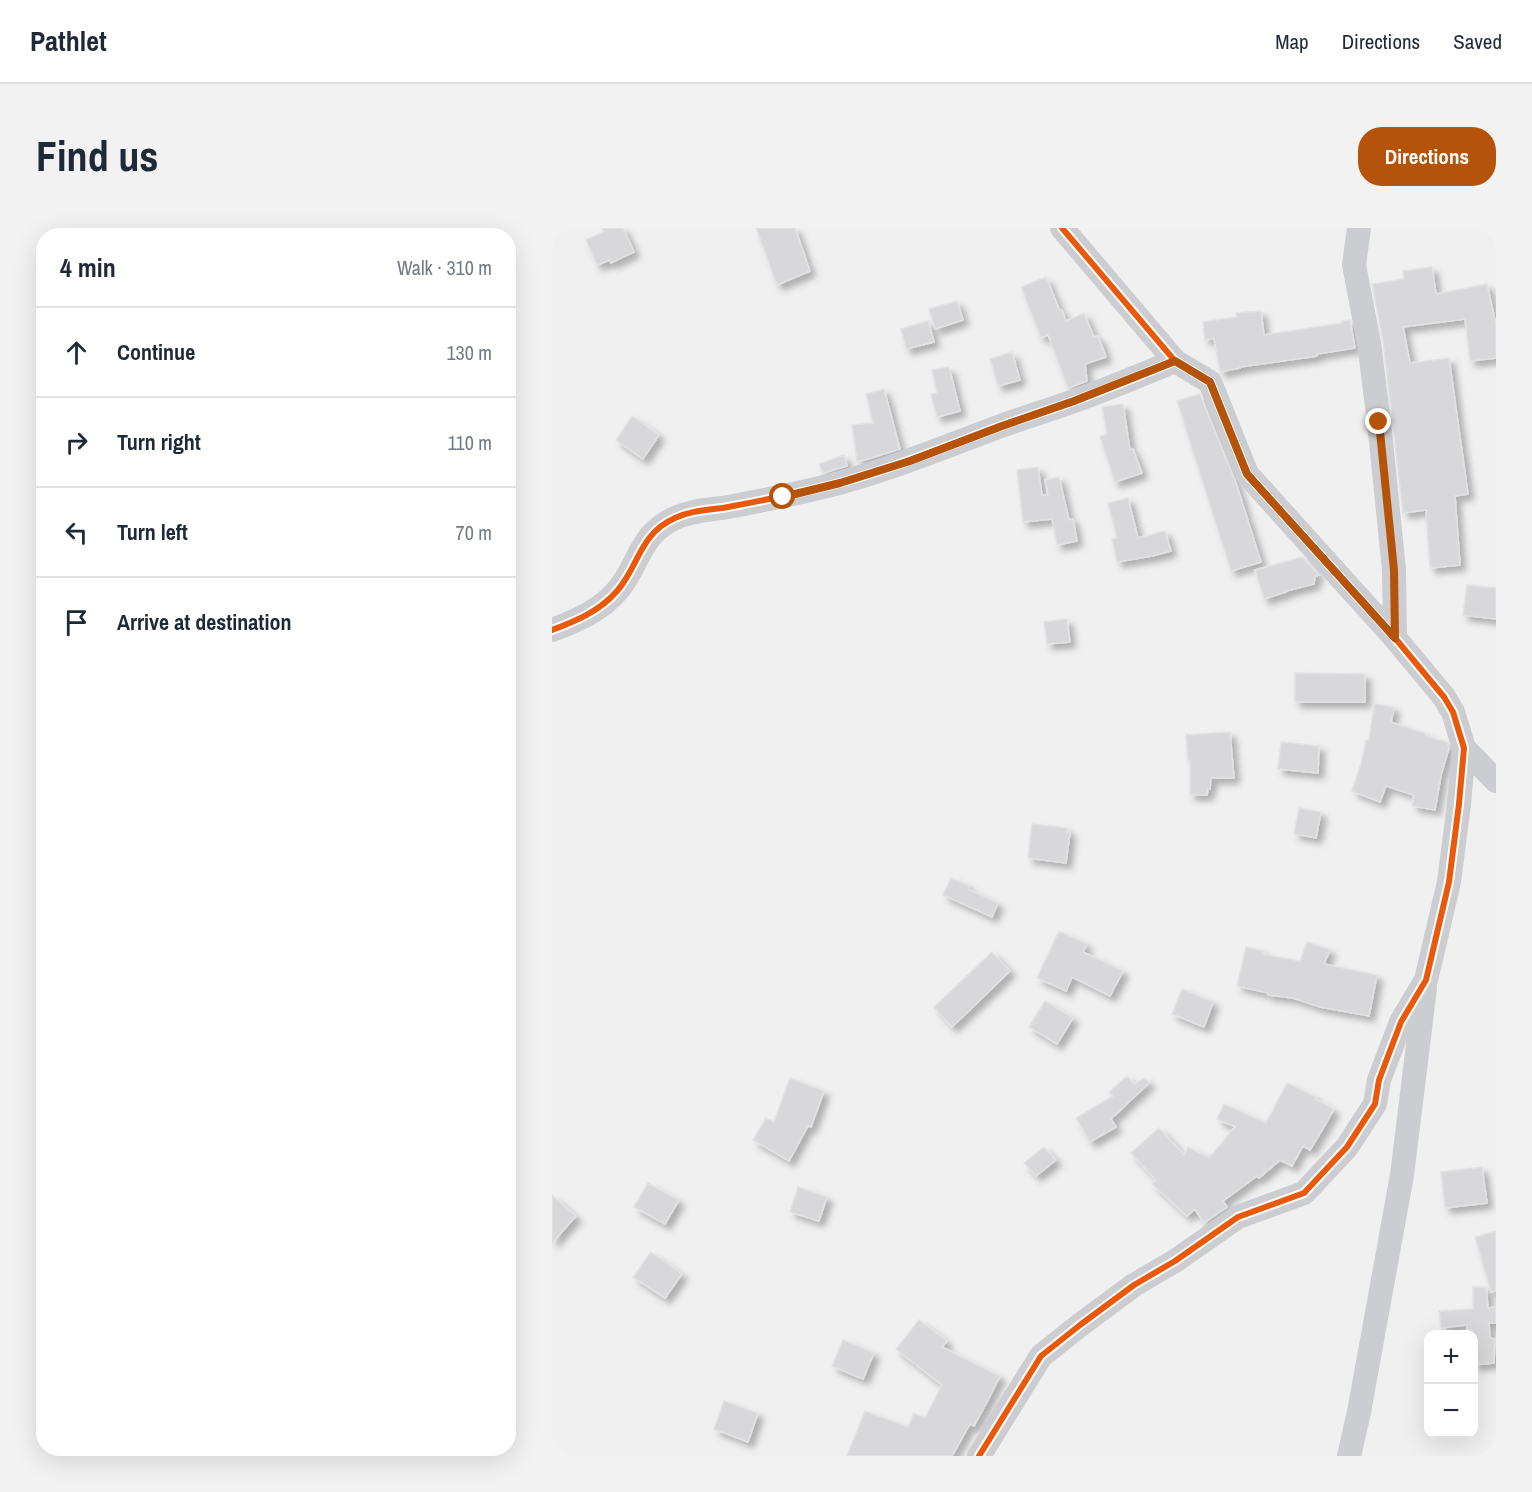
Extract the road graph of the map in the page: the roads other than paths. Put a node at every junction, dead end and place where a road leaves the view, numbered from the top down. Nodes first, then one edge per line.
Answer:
1 (1062, 228) edge
2 (1359, 228) edge
3 (1175, 361) junction
4 (552, 630) edge
5 (1395, 638) junction
6 (1464, 748) junction
7 (1496, 782) edge
8 (1426, 980) junction
9 (979, 1456) edge
10 (1349, 1456) edge

1 - 3 street
2 - 5 street
3 - 4 street
3 - 5 street
5 - 6 street
6 - 7 street
6 - 8 street
8 - 9 street
8 - 10 street

